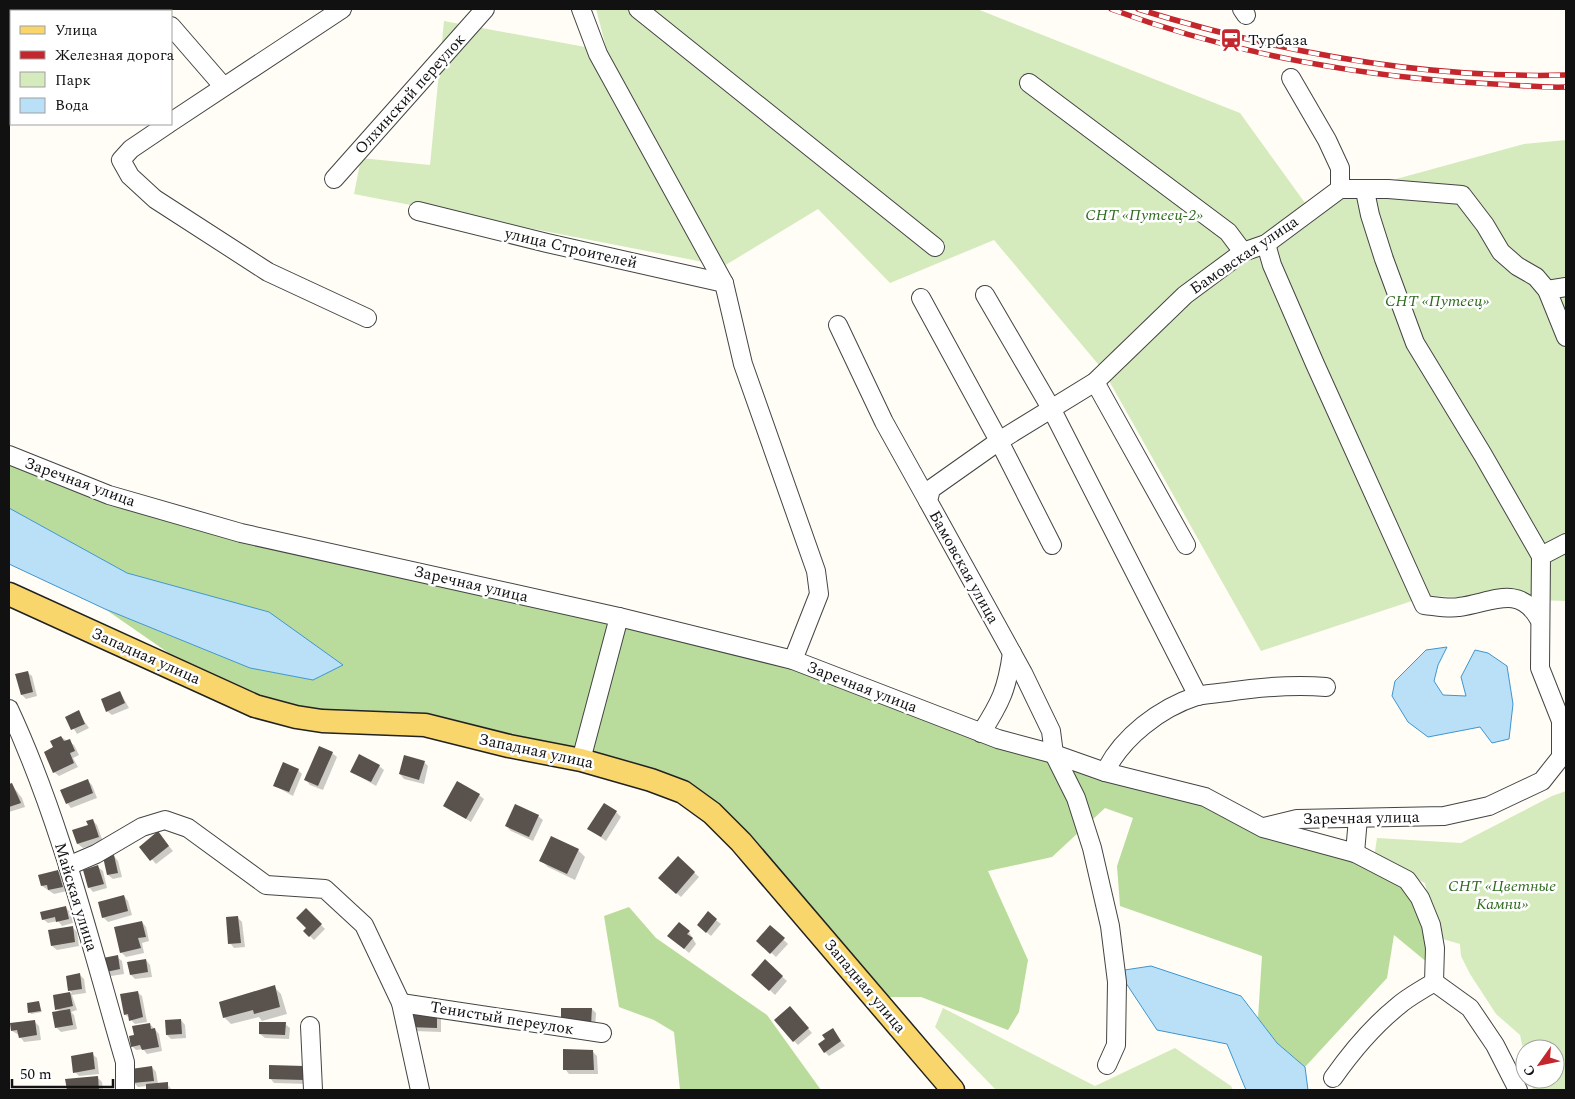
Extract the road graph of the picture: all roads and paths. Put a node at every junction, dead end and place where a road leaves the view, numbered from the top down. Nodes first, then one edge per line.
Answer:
1 (342, 9) edge
2 (485, 9) edge
3 (581, 9) edge
4 (638, 9) edge
5 (172, 27) edge
6 (1291, 78) dead end
7 (1029, 83) dead end
8 (223, 86) junction
9 (172, 122) edge
10 (167, 125) edge
11 (334, 179) dead end
12 (1340, 189) junction
13 (1365, 191) junction
14 (418, 210) dead end
15 (1266, 244) junction
16 (935, 248) dead end
17 (1243, 252) junction
18 (724, 283) junction
19 (1566, 287) edge
20 (1546, 290) junction
21 (986, 295) dead end
22 (921, 298) dead end
23 (367, 318) dead end
24 (838, 325) dead end
25 (1566, 337) edge
26 (1095, 382) junction
27 (1052, 410) junction
28 (999, 441) junction
29 (9, 455) edge
30 (928, 501) junction
31 (1566, 543) edge
32 (1052, 545) dead end
33 (1186, 545) dead end
34 (1541, 556) junction
35 (9, 594) edge
36 (619, 617) junction
37 (1539, 619) junction
38 (1012, 652) junction
39 (793, 660) junction
40 (1326, 687) dead end
41 (1198, 696) junction
42 (9, 709) edge
43 (981, 733) junction
44 (1054, 754) junction
45 (1563, 754) edge
46 (581, 760) junction
47 (1105, 772) junction
48 (1358, 818) junction
49 (1263, 828) junction
50 (1355, 853) junction
51 (68, 866) junction
52 (1434, 982) junction
53 (401, 1002) junction
54 (310, 1026) dead end
55 (602, 1034) dead end
56 (1107, 1065) dead end
57 (1333, 1078) dead end
58 (125, 1090) edge
59 (313, 1090) edge
60 (420, 1090) edge
61 (953, 1090) edge
62 (1518, 1090) edge

1 - 8 street
2 - 11 street, Олхинский переулок
3 - 18 street
4 - 16 street
5 - 8 street
6 - 12 street
7 - 17 street
8 - 9 street
10 - 23 street
12 - 13 street
12 - 15 street, Бамовская улица
13 - 20 street
13 - 34 street
14 - 18 street, улица Строителей
15 - 17 street, Бамовская улица
15 - 37 street
17 - 26 street, Бамовская улица
18 - 39 street
19 - 20 street
20 - 25 street
21 - 27 street
22 - 28 street
24 - 30 street
26 - 27 street, Бамовская улица
26 - 33 street
27 - 28 street, Бамовская улица
27 - 41 street
28 - 30 street, Бамовская улица
28 - 32 street
29 - 36 street, Заречная улица
30 - 38 street, Бамовская улица
31 - 34 street
34 - 37 street, Заречная улица
35 - 46 main road, Западная улица
36 - 39 street, Заречная улица
36 - 46 street
37 - 45 street, Заречная улица
38 - 43 street
38 - 44 street, Бамовская улица
39 - 43 street, Заречная улица
40 - 41 street
41 - 47 street
42 - 51 street, Майская улица
43 - 44 street, Заречная улица
44 - 47 street, Заречная улица
44 - 56 street, Бамовская улица
45 - 48 street, Заречная улица
46 - 61 main road, Западная улица
47 - 49 street, Заречная улица
48 - 49 street, Заречная улица
48 - 50 street
49 - 50 street
50 - 52 street
51 - 53 street
51 - 58 street, Майская улица
52 - 57 street
52 - 62 street
53 - 55 street, Тенистый переулок
53 - 60 street
54 - 59 street

